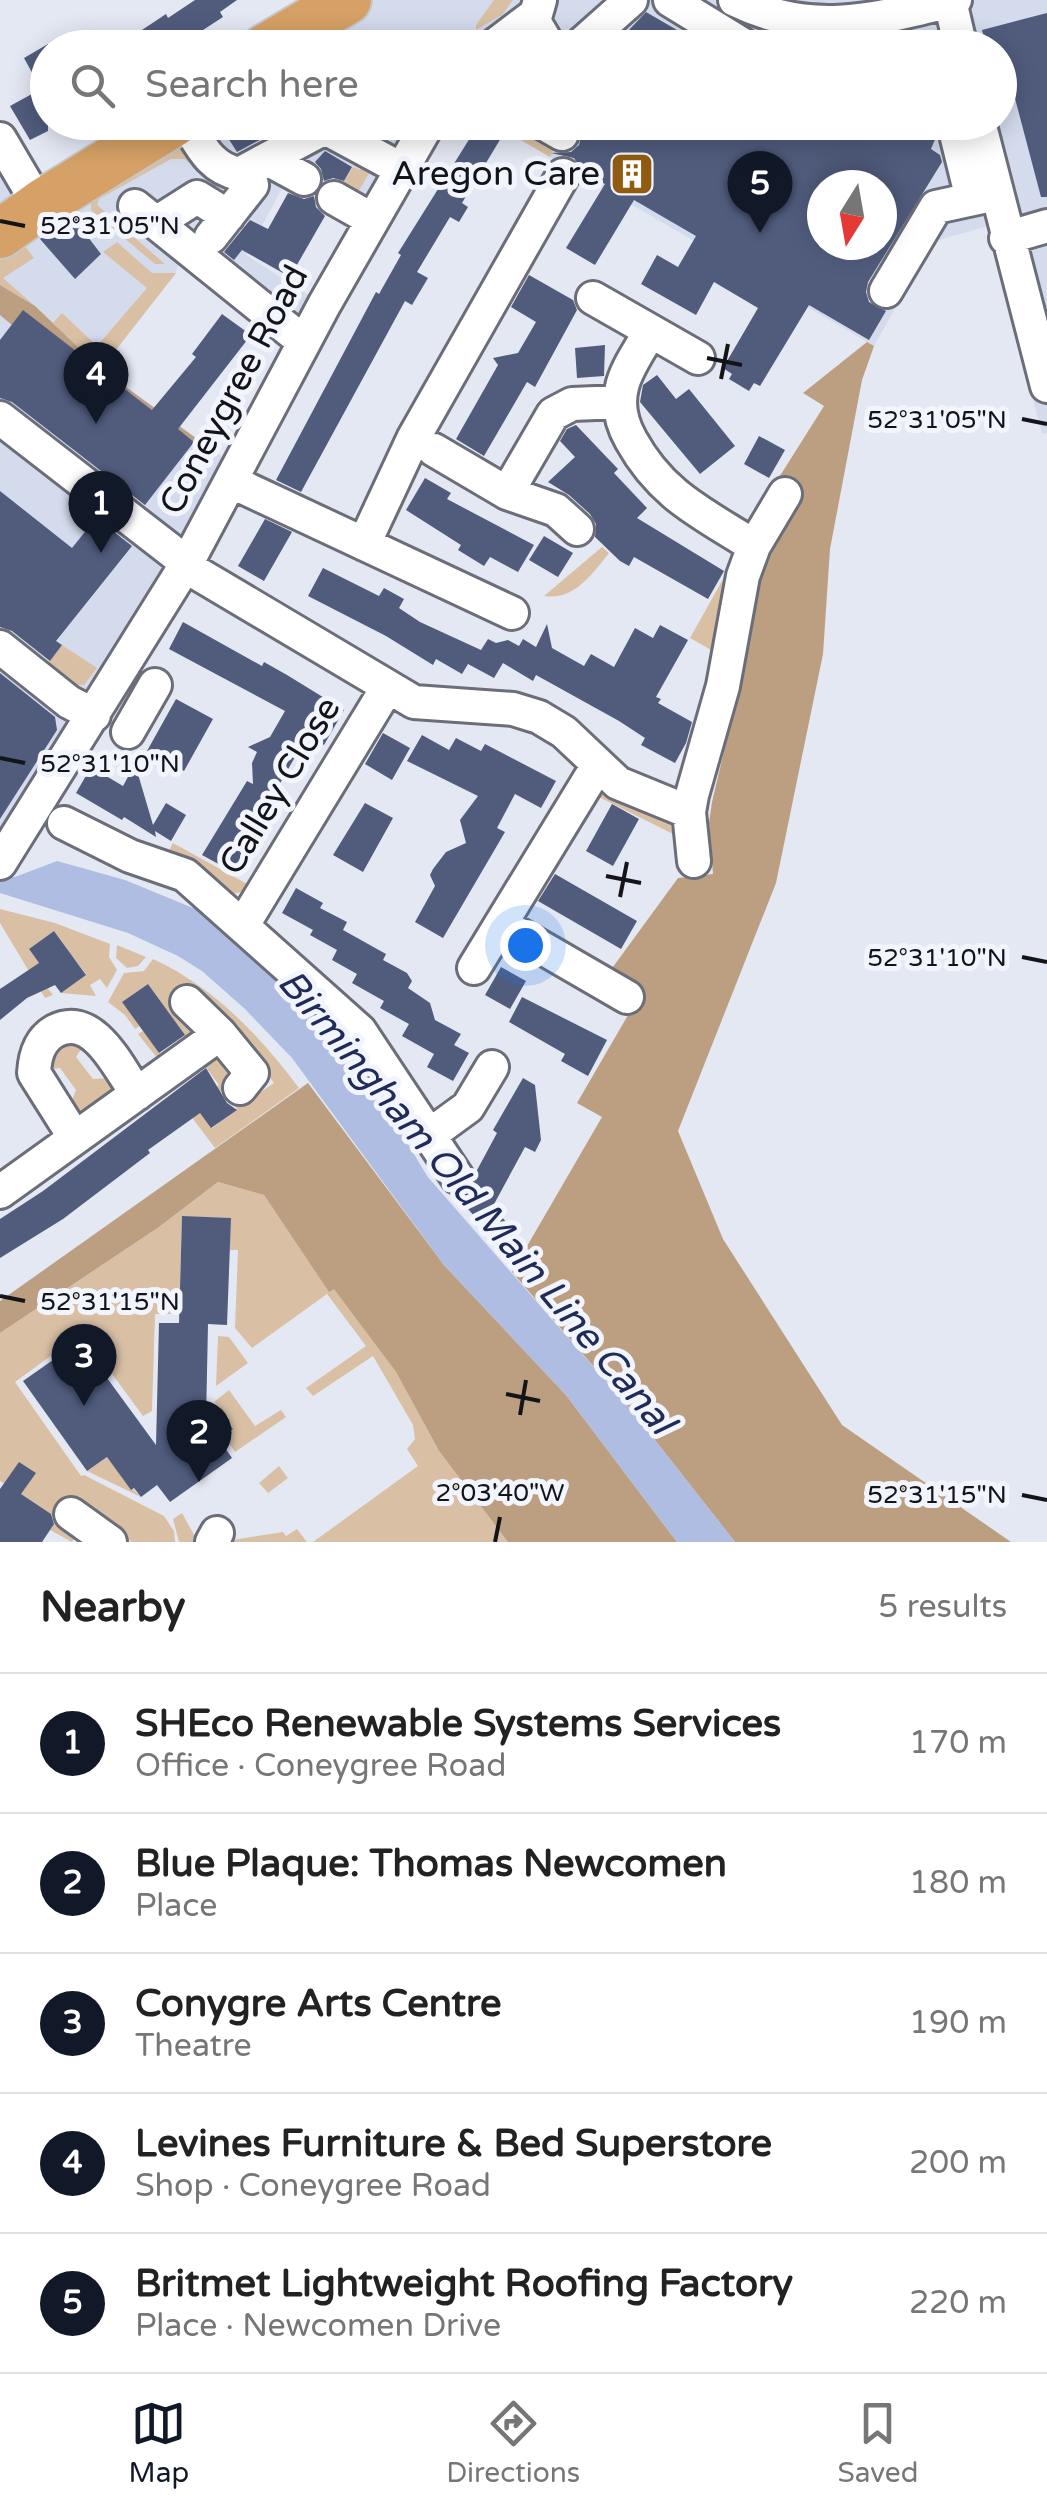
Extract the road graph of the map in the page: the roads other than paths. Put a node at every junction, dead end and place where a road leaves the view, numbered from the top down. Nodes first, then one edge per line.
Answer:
1 (348, 0) edge
2 (380, 0) edge
3 (630, 0) edge
4 (670, 0) edge
5 (735, 0) edge
6 (952, 1) edge
7 (536, 9) edge
8 (874, 9) edge
9 (778, 16) junction
10 (297, 30) edge
11 (329, 30) edge
12 (512, 30) edge
13 (597, 30) edge
14 (719, 30) edge
15 (773, 30) edge
16 (958, 30) edge
17 (0, 139) edge
18 (113, 140) edge
19 (143, 140) edge
20 (197, 140) edge
21 (304, 140) edge
22 (347, 140) edge
23 (418, 140) edge
24 (961, 140) edge
25 (980, 140) edge
26 (259, 166) junction
27 (401, 169) junction
28 (563, 175) dead end
29 (304, 180) dead end
30 (984, 196) junction
31 (334, 198) dead end
32 (26, 207) edge
33 (371, 219) junction
34 (1047, 226) edge
35 (1006, 238) junction
36 (900, 254) dead end
37 (593, 298) dead end
38 (650, 332) junction
39 (304, 342) junction
40 (698, 358) dead end
41 (1046, 378) edge
42 (620, 402) junction
43 (0, 418) edge
44 (434, 450) dead end
45 (232, 482) junction
46 (507, 492) junction
47 (784, 494) dead end
48 (577, 528) dead end
49 (364, 544) junction
50 (754, 546) junction
51 (186, 564) junction
52 (512, 613) dead end
53 (0, 647) edge
54 (154, 685) dead end
55 (387, 688) junction
56 (100, 706) junction
57 (598, 764) junction
58 (690, 812) junction
59 (64, 822) dead end
60 (6, 846) edge
61 (694, 860) dead end
62 (501, 924) junction
63 (242, 925) junction
64 (474, 968) dead end
65 (627, 996) dead end
66 (186, 1002) dead end
67 (220, 1034) junction
68 (492, 1068) dead end
69 (240, 1088) dead end
70 (137, 1094) junction
71 (430, 1134) junction
72 (75, 1138) junction
73 (456, 1177) dead end
74 (0, 1192) edge
75 (71, 1514) dead end
76 (110, 1542) edge

1 - 10 highway
2 - 11 highway
3 - 13 street
4 - 14 street
5 - 9 street
6 - 8 street
6 - 16 street
7 - 12 street
8 - 9 street
9 - 15 street
17 - 32 street
18 - 32 highway
19 - 32 highway
20 - 26 street
21 - 26 street
22 - 27 street
23 - 27 street, Coneygree Road
24 - 30 street
25 - 30 street
26 - 29 street
26 - 39 street
27 - 33 street, Coneygree Road
28 - 49 street
30 - 35 street
30 - 36 street
31 - 33 street
33 - 39 street, Coneygree Road
34 - 35 street
35 - 41 street
37 - 38 street
38 - 40 street
38 - 42 street
39 - 45 street, Coneygree Road
42 - 46 street
42 - 50 street
43 - 51 street
44 - 46 street
45 - 49 street
45 - 51 street, Coneygree Road
46 - 48 street
47 - 50 street
49 - 52 street
50 - 58 street
51 - 55 street
51 - 56 street, Coneygree Road
53 - 56 street
54 - 56 street
55 - 57 street
55 - 63 street, Calley Close
56 - 60 street, Coneygree Road
57 - 58 street
57 - 62 street
58 - 61 street
59 - 63 street, Calley Close
62 - 64 street
62 - 65 street
63 - 71 street, Calley Close
66 - 67 street
67 - 69 street
67 - 70 street
68 - 71 street
70 - 72 street
70 - 72 street
71 - 73 street, Calley Close
72 - 74 street
75 - 76 street

